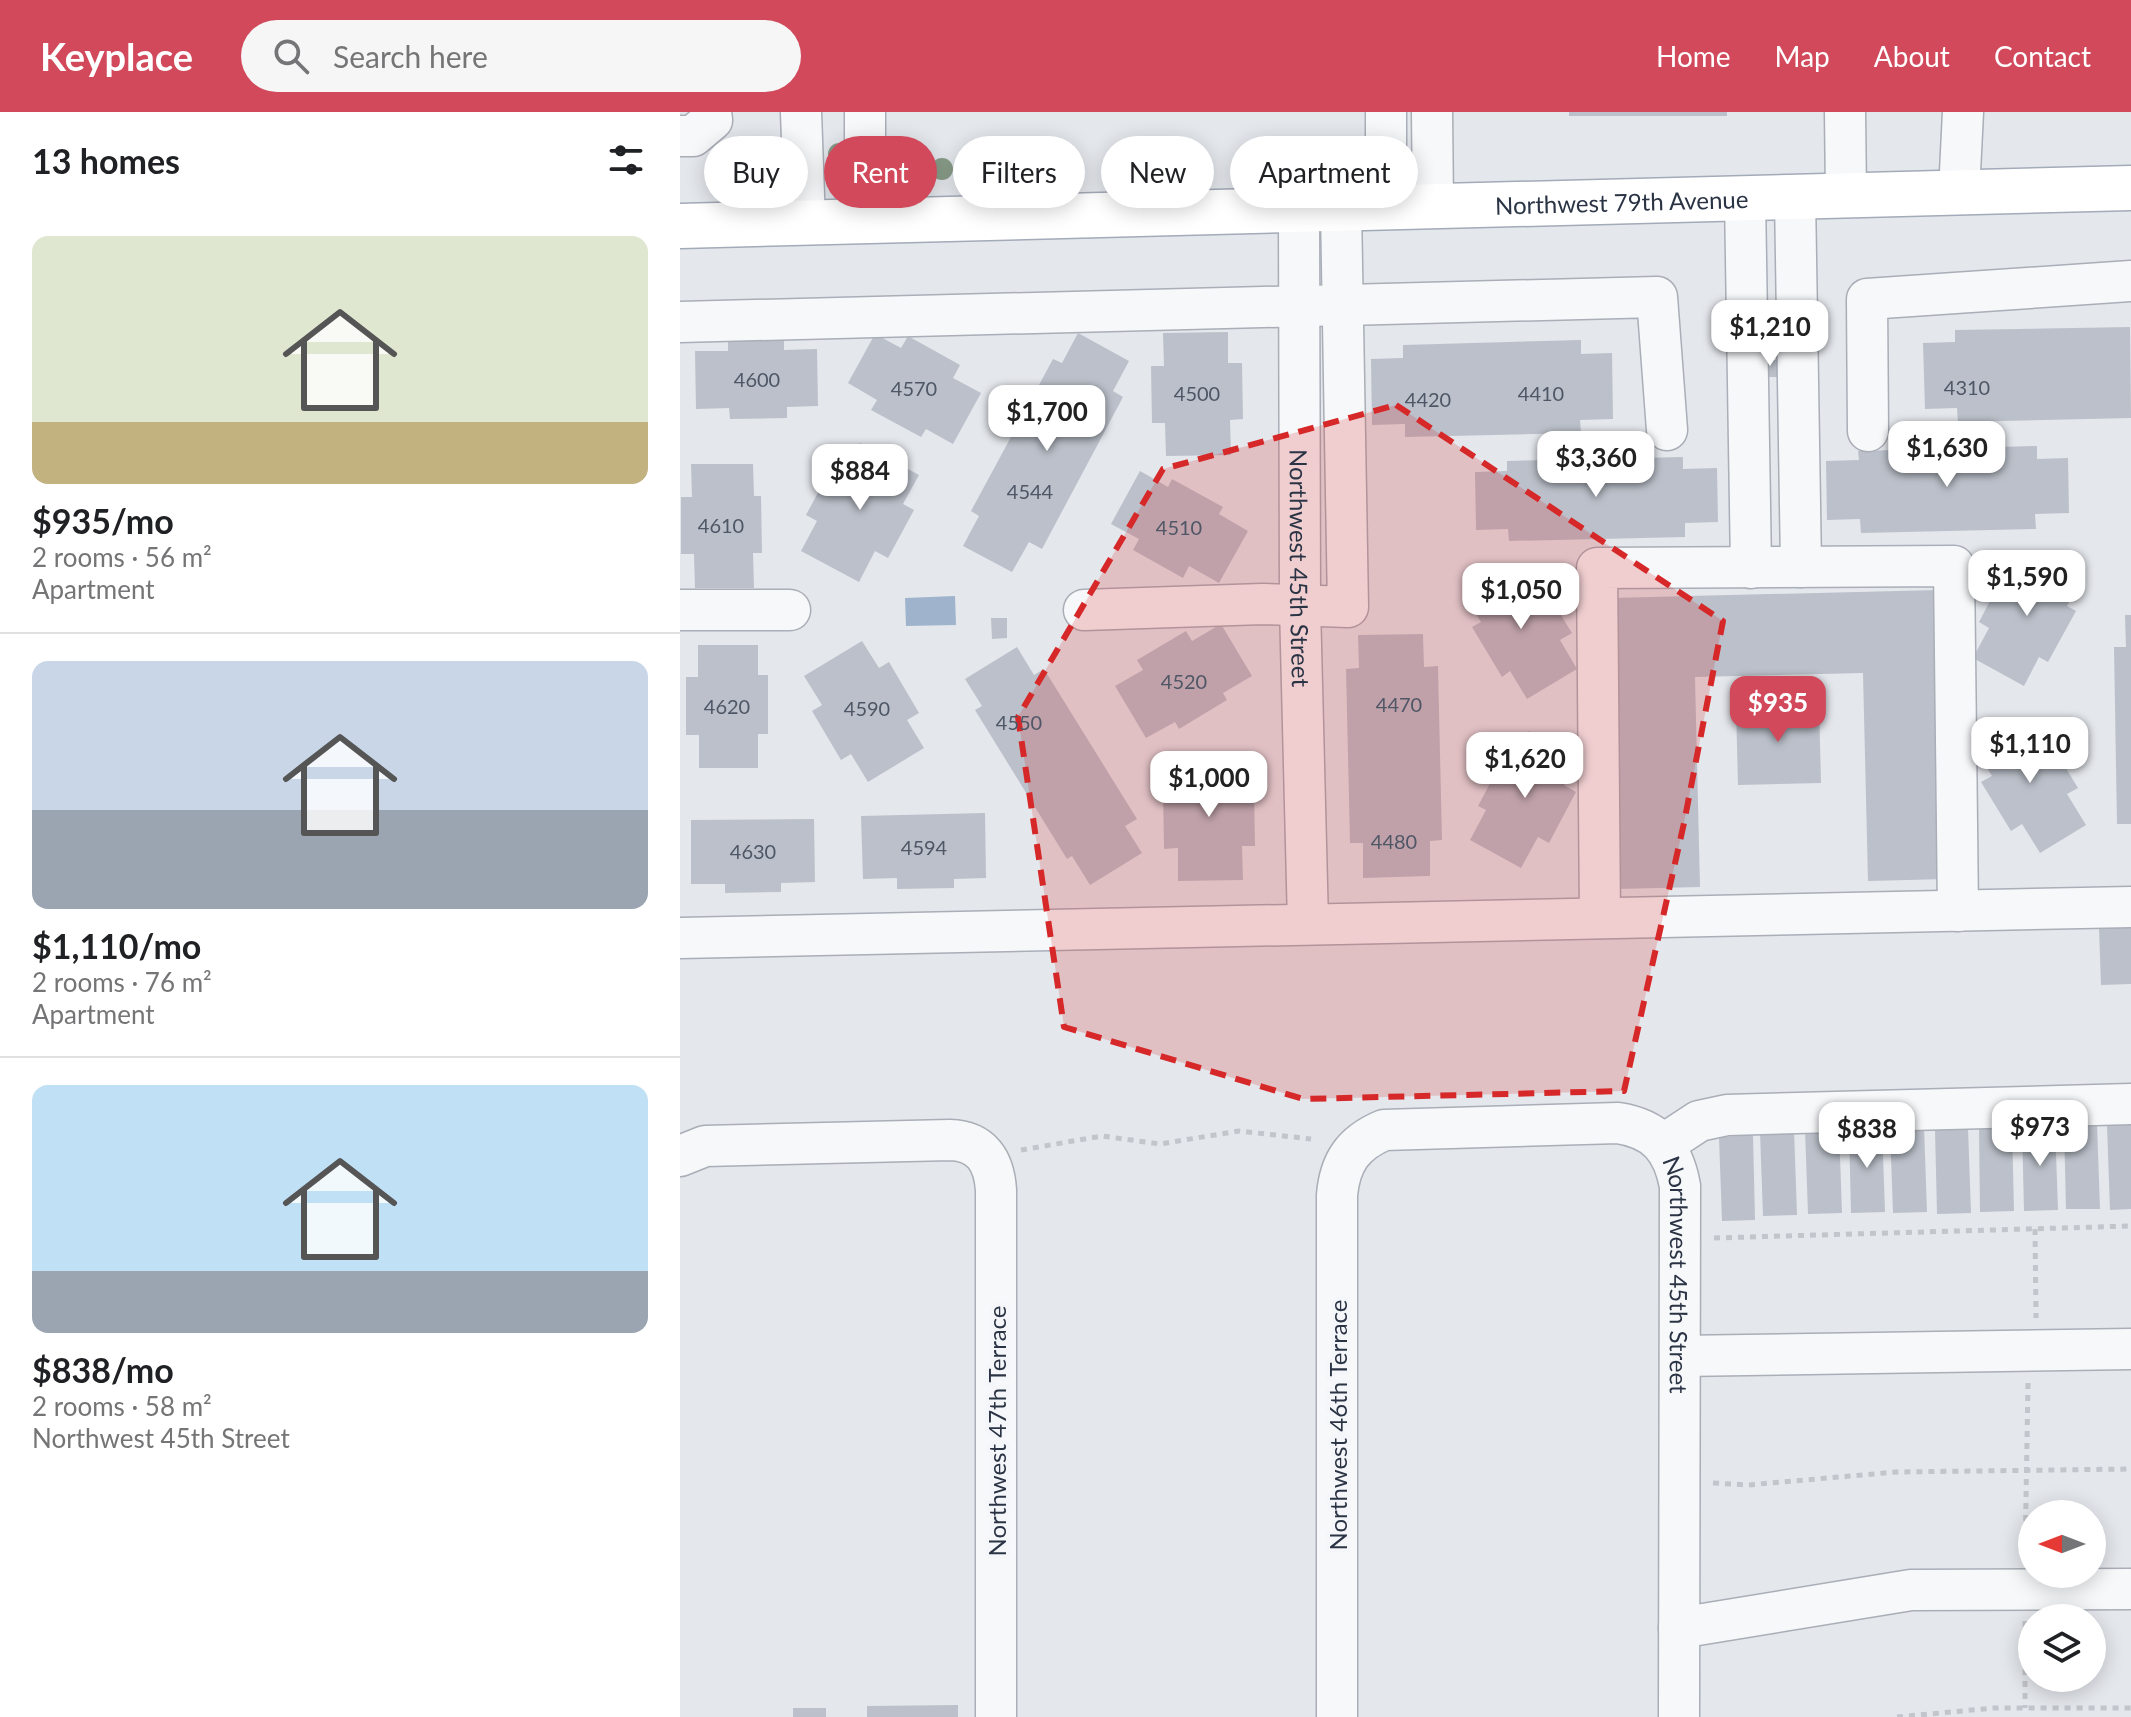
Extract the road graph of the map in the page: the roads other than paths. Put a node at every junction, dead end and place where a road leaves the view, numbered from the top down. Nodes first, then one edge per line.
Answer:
1 (711, 112) edge
2 (801, 112) edge
3 (865, 112) edge
4 (1386, 112) edge
5 (1432, 112) edge
6 (1845, 112) edge
7 (1963, 112) edge
8 (680, 136) edge
9 (1386, 136) edge
10 (2131, 188) edge
11 (1959, 192) junction
12 (1846, 195) junction
13 (1795, 196) junction
14 (1745, 197) junction
15 (1433, 204) junction
16 (1418, 205) edge
17 (1342, 208) edge
18 (1320, 209) junction
19 (865, 222) junction
20 (805, 223) junction
21 (680, 226) edge
22 (2131, 281) edge
23 (1342, 307) junction
24 (1298, 309) junction
25 (680, 322) edge
26 (1797, 327) junction
27 (1747, 328) junction
28 (1667, 430) dead end
29 (1868, 431) dead end
30 (1801, 567) junction
31 (1751, 568) junction
32 (1300, 606) junction
33 (680, 610) edge
34 (790, 610) dead end
35 (1084, 610) dead end
36 (2131, 907) edge
37 (1958, 911) junction
38 (1600, 918) junction
39 (1308, 924) junction
40 (680, 938) edge
41 (2131, 1104) edge
42 (1363, 1141) joint
43 (1664, 1144) junction
44 (680, 1156) edge
45 (2131, 1349) edge
46 (1680, 1356) junction
47 (2131, 1589) edge
48 (1679, 1628) junction
49 (996, 1717) edge
50 (1337, 1717) edge
51 (1679, 1717) edge

1 - 8 street
2 - 20 street
3 - 19 street
4 - 9 street
5 - 15 street
6 - 12 street
7 - 11 street
10 - 11 main road, Northwest 79th Avenue
11 - 12 main road, Northwest 79th Avenue
12 - 13 main road, Northwest 79th Avenue
13 - 14 main road, Northwest 79th Avenue
13 - 26 street
14 - 15 main road, Northwest 79th Avenue
14 - 27 street
15 - 16 main road, Northwest 79th Avenue
17 - 18 main road, Northwest 79th Avenue
18 - 19 main road, Northwest 79th Avenue
18 - 23 street, Northwest 45th Street
18 - 24 street, Northwest 45th Street
19 - 20 main road, Northwest 79th Avenue
20 - 21 main road, Northwest 79th Avenue
22 - 29 street
23 - 24 street
23 - 28 street
23 - 32 street, Northwest 45th Street
24 - 25 street
24 - 32 street, Northwest 45th Street
26 - 27 street
26 - 30 street
27 - 31 street
30 - 31 street
30 - 37 street
31 - 38 street
32 - 35 street
32 - 39 street, Northwest 45th Street
33 - 34 street
36 - 37 street
37 - 38 street
38 - 39 street
39 - 40 street
41 - 43 street
42 - 43 street, Northwest 45th Street
42 - 50 street, Northwest 46th Terrace
43 - 46 street, Northwest 45th Street
44 - 49 street, Northwest 47th Terrace
45 - 46 street
46 - 48 street, Northwest 45th Street
47 - 48 street
48 - 51 street, Northwest 45th Street

